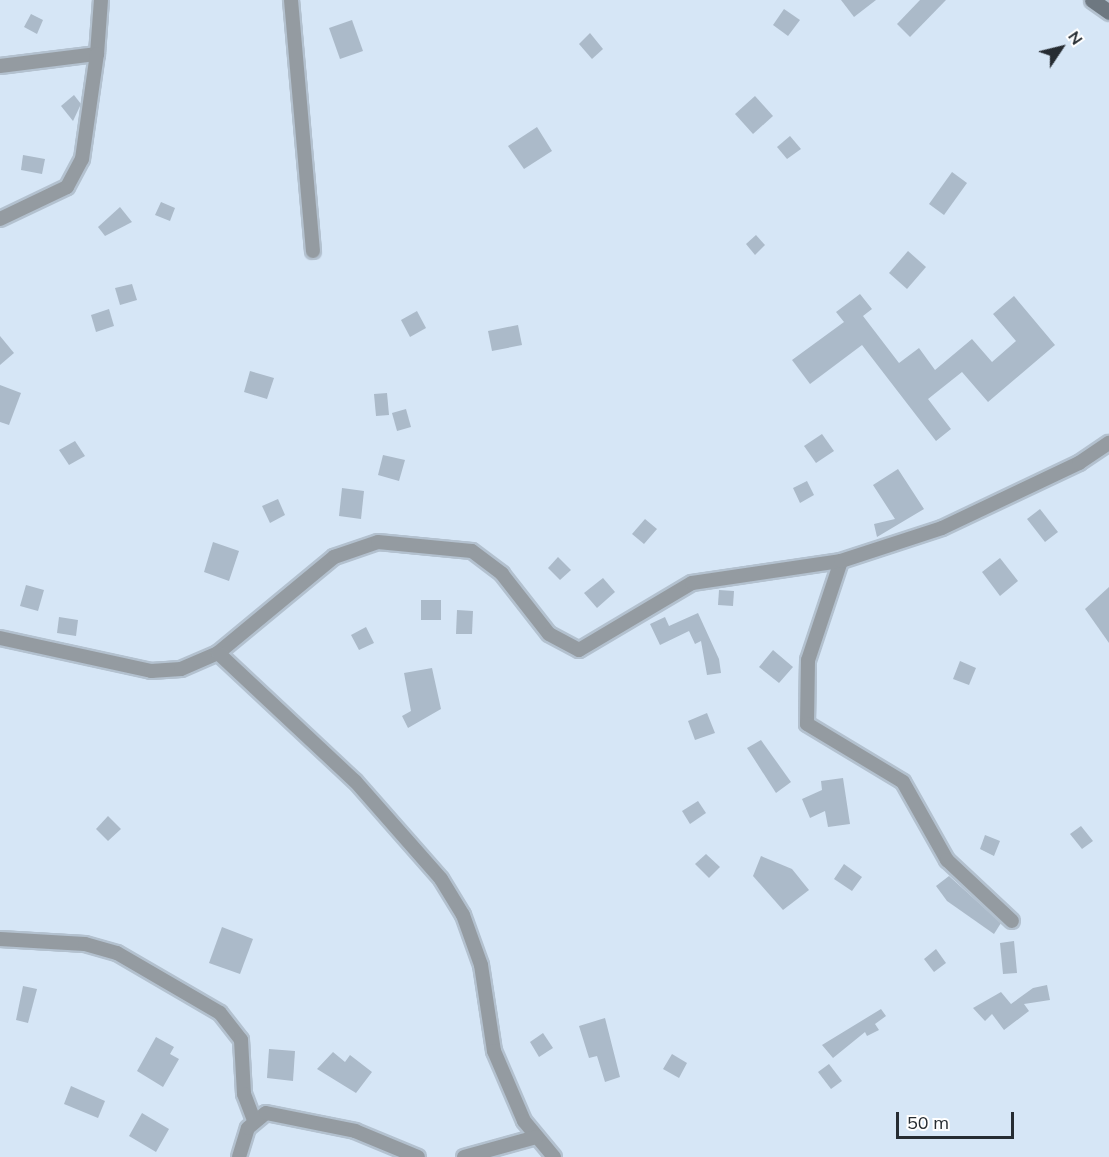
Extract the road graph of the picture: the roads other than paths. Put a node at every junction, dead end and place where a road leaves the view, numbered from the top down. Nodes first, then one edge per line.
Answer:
1 (101, 0) edge
2 (291, 0) edge
3 (1092, 0) edge
4 (1109, 12) edge
5 (97, 54) junction
6 (0, 66) edge
7 (0, 219) edge
8 (313, 251) dead end
9 (1109, 443) edge
10 (841, 561) junction
11 (0, 638) edge
12 (218, 653) junction
13 (1012, 921) dead end
14 (0, 939) edge
15 (254, 1120) junction
16 (536, 1137) junction
17 (239, 1157) edge
18 (418, 1157) edge
19 (464, 1157) edge
20 (554, 1157) edge

1 - 5 street
2 - 8 street
3 - 4 main road
5 - 6 street
5 - 7 street
9 - 10 street
10 - 12 street
10 - 13 street
11 - 12 street
12 - 16 street
14 - 15 street
15 - 17 street
15 - 18 street
16 - 19 street
16 - 20 street

